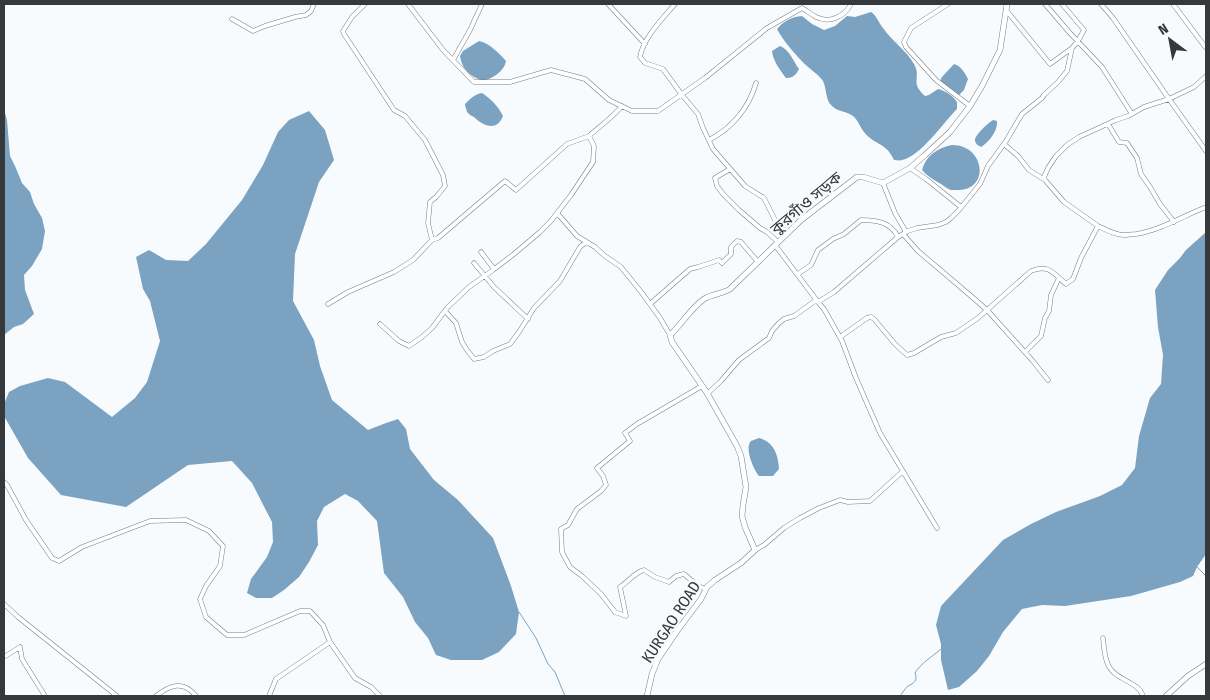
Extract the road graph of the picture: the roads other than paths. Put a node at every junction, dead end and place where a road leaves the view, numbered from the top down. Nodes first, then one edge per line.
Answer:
1 (314, 4) edge
2 (365, 4) edge
3 (408, 4) edge
4 (482, 4) edge
5 (608, 4) edge
6 (675, 4) edge
7 (808, 4) edge
8 (851, 4) edge
9 (948, 4) edge
10 (1045, 4) edge
11 (1062, 4) edge
12 (1101, 4) edge
13 (1173, 4) edge
14 (1006, 6) edge
15 (802, 8) junction
16 (232, 19) dead end
17 (1078, 41) junction
18 (645, 44) junction
19 (1072, 48) junction
20 (1206, 48) edge
21 (453, 60) junction
22 (1206, 76) edge
23 (756, 83) dead end
24 (682, 95) junction
25 (1169, 99) junction
26 (622, 106) junction
27 (970, 106) junction
28 (1132, 114) junction
29 (1108, 124) junction
30 (589, 136) junction
31 (709, 140) junction
32 (1004, 144) junction
33 (1206, 151) edge
34 (910, 168) junction
35 (730, 169) junction
36 (1045, 180) junction
37 (883, 183) junction
38 (961, 207) junction
39 (1206, 207) edge
40 (557, 212) junction
41 (1174, 222) junction
42 (1098, 226) junction
43 (787, 233) junction
44 (904, 233) junction
45 (898, 237) junction
46 (432, 240) junction
47 (586, 242) junction
48 (777, 243) junction
49 (481, 252) dead end
50 (758, 262) junction
51 (474, 263) dead end
52 (494, 270) junction
53 (798, 274) junction
54 (486, 275) junction
55 (1059, 278) junction
56 (818, 302) junction
57 (328, 304) dead end
58 (650, 304) junction
59 (986, 310) junction
60 (445, 311) junction
61 (528, 319) junction
62 (380, 324) dead end
63 (670, 336) junction
64 (840, 337) junction
65 (1025, 352) junction
66 (1048, 380) dead end
67 (702, 386) junction
68 (708, 394) junction
69 (903, 471) junction
70 (4, 482) edge
71 (937, 528) dead end
72 (755, 550) junction
73 (706, 589) junction
74 (4, 604) edge
75 (1103, 638) dead end
76 (330, 642) junction
77 (4, 657) edge
78 (1206, 664) edge
79 (45, 696) edge
80 (117, 696) edge
81 (156, 696) edge
82 (196, 696) edge
83 (269, 696) edge
84 (380, 696) edge
85 (647, 696) edge
86 (1142, 696) edge
87 (1166, 696) edge

1 - 16 street
2 - 46 street
3 - 21 street
4 - 21 street
5 - 18 street
6 - 18 street
7 - 15 street
8 - 15 street
9 - 27 street
10 - 17 street
11 - 17 street
12 - 25 street
13 - 20 street
14 - 19 street
14 - 27 street
15 - 24 street
17 - 19 street
17 - 28 street
18 - 24 street
19 - 32 street
21 - 26 street
22 - 25 street
23 - 31 street
24 - 26 street
24 - 31 street
25 - 28 street
25 - 33 street
26 - 30 street
27 - 34 street
28 - 29 street
29 - 36 street
29 - 41 street
30 - 40 street
30 - 46 street
31 - 35 street
32 - 36 street
32 - 38 street
34 - 37 street
34 - 38 street
35 - 43 street
35 - 48 street
36 - 42 street
37 - 43 street, কুরগাঁও সড়ক
37 - 44 street
38 - 44 street
39 - 41 street
40 - 47 street
40 - 52 street
41 - 42 street
42 - 55 street
43 - 48 street, কুরগাঁও সড়ক
44 - 45 street
44 - 59 street
45 - 53 street
45 - 56 street
46 - 57 street
47 - 58 street
47 - 61 street
48 - 50 street, কুরগাঁও সড়ক
48 - 53 street
49 - 52 street
50 - 58 street
50 - 63 street, কুরগাঁও সড়ক
51 - 54 street
52 - 54 street
53 - 56 street
54 - 60 street
54 - 61 street
55 - 59 street
55 - 65 street
56 - 64 street
56 - 68 street
58 - 63 street
59 - 64 street
59 - 65 street
60 - 61 street
60 - 62 street
63 - 67 street
64 - 69 street
65 - 66 street
67 - 68 street
67 - 73 street
68 - 72 street
69 - 71 street
69 - 72 street
70 - 76 street
72 - 73 street, KURGAO ROAD
73 - 85 street, KURGAO ROAD
74 - 80 street
75 - 86 street
76 - 83 street
76 - 84 street
77 - 79 street
78 - 87 street
81 - 82 street

